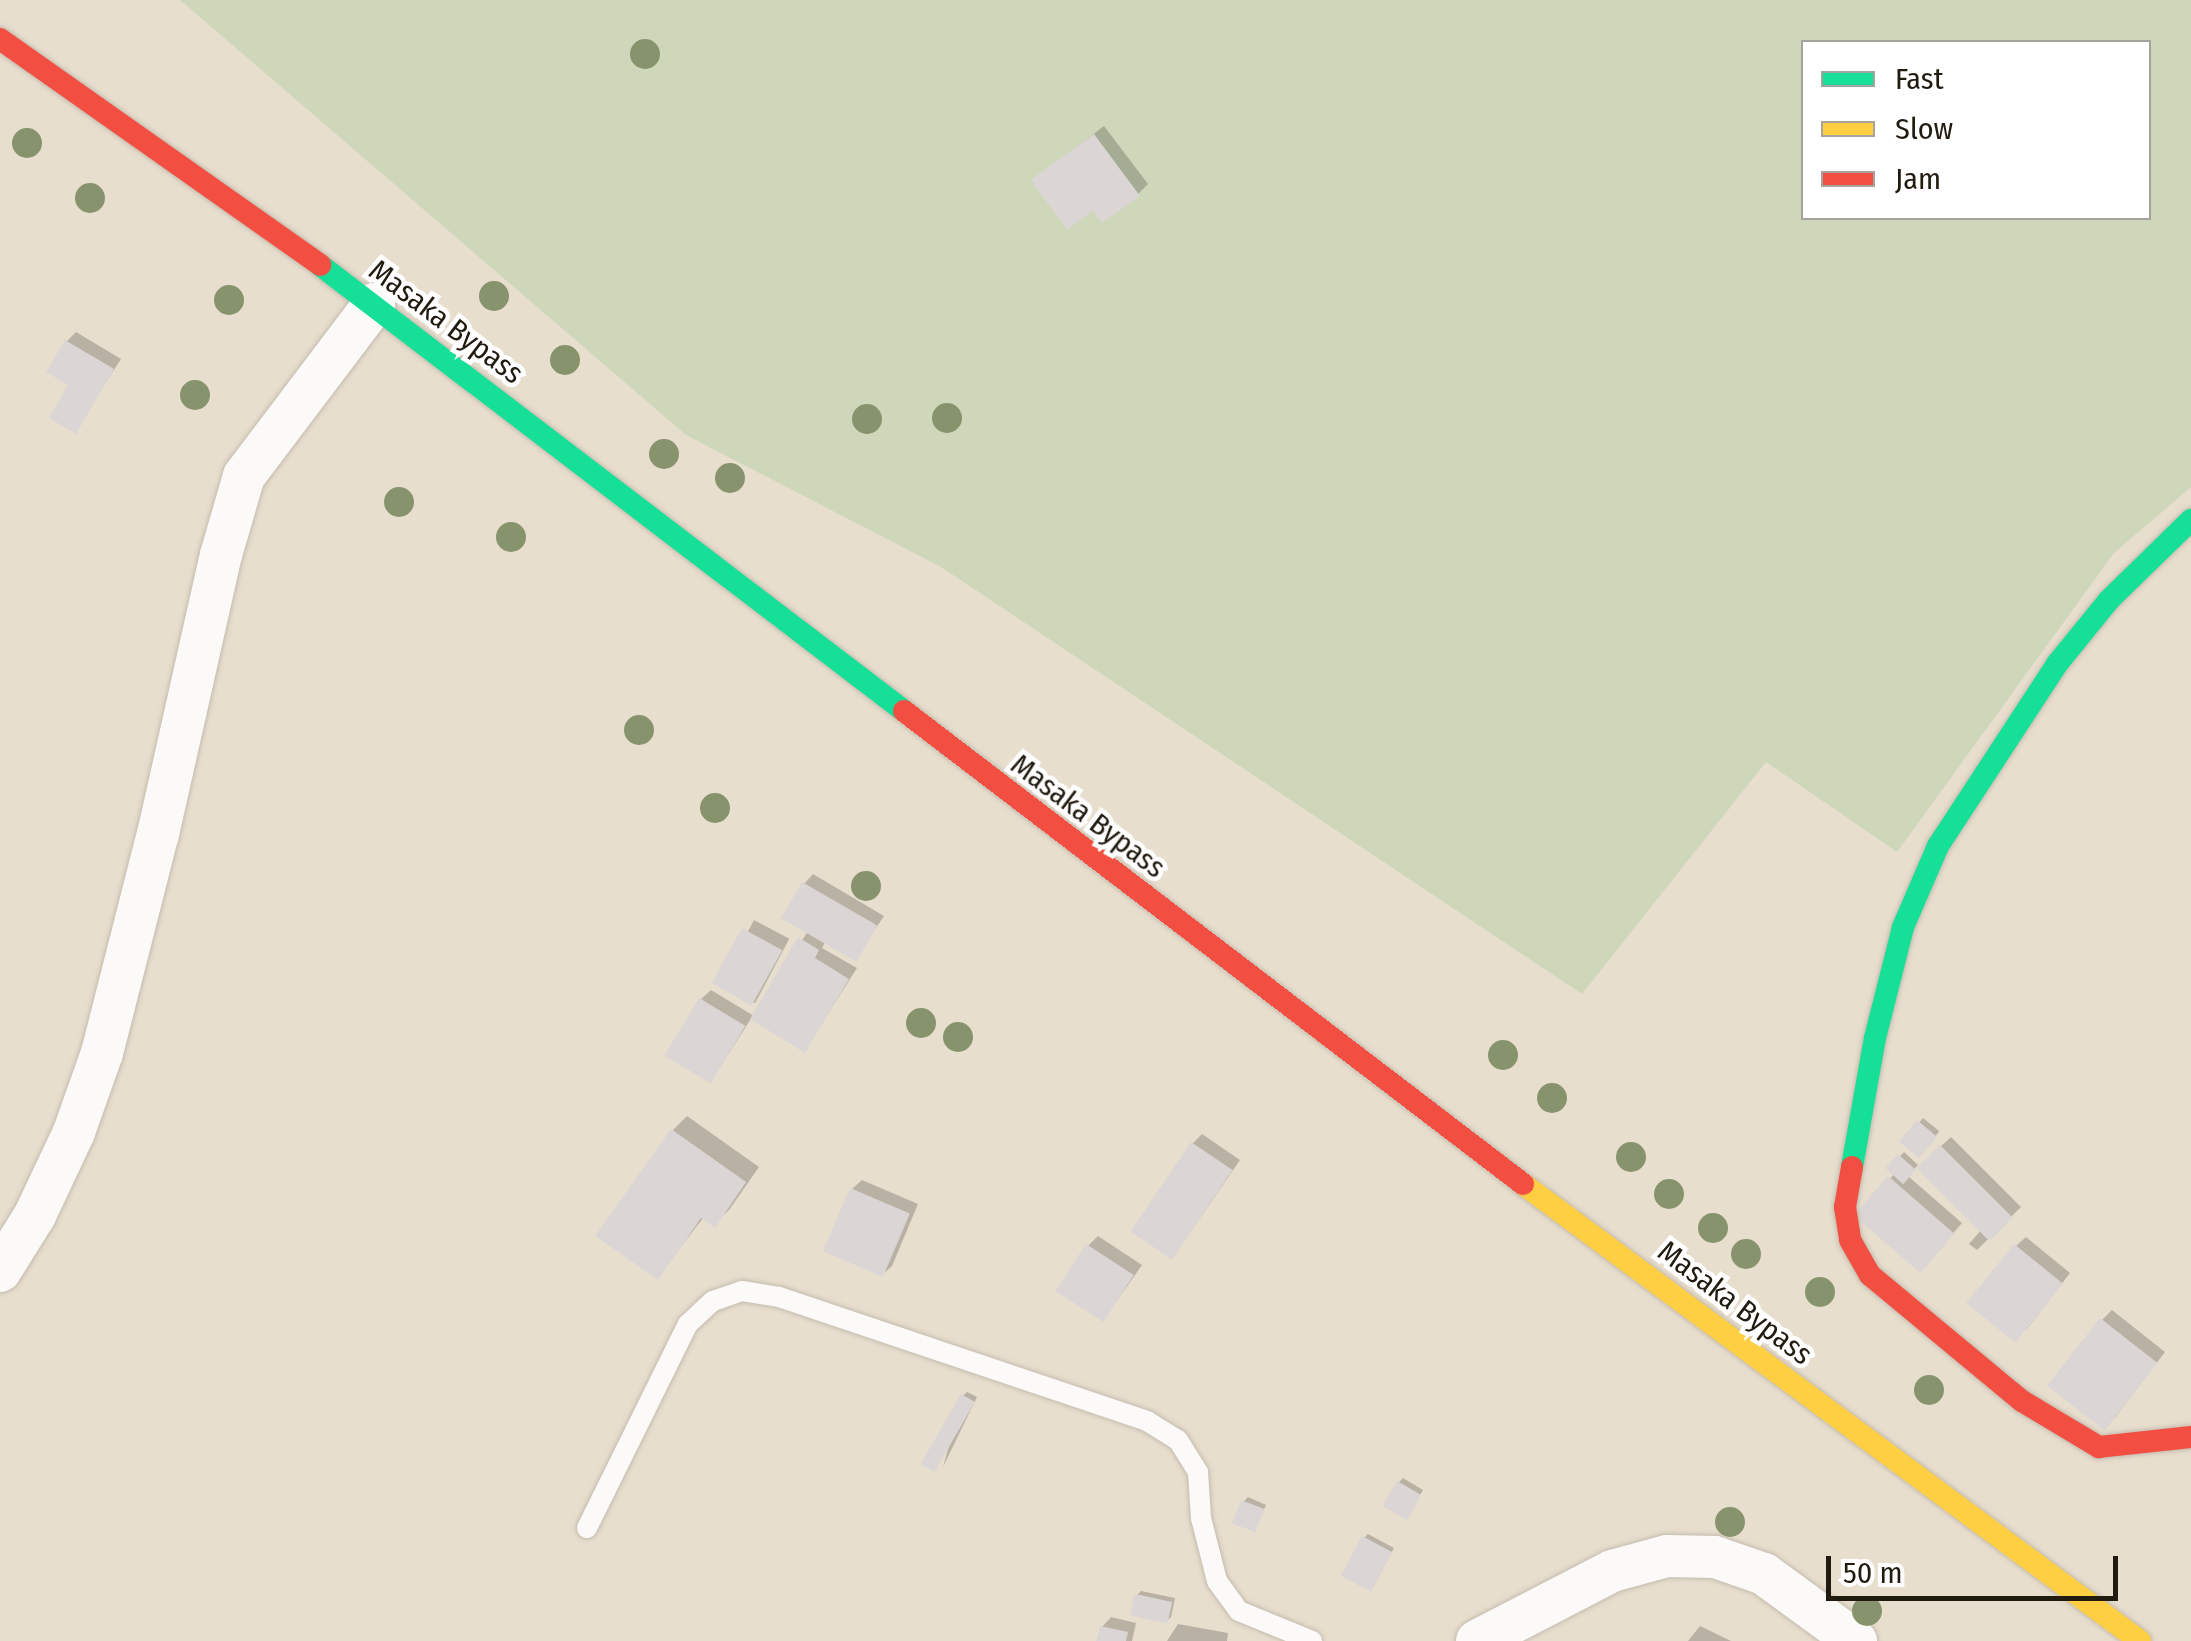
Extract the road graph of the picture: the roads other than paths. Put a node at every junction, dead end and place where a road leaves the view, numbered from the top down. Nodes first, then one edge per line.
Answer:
1 (0, 39) edge
2 (374, 304) junction
3 (2191, 520) edge
4 (0, 1270) edge
5 (2191, 1436) edge
6 (587, 1528) dead end
7 (1312, 1641) edge
8 (1478, 1641) edge
9 (1856, 1641) edge
10 (2140, 1641) edge

1 - 2 main road, Masaka Bypass
2 - 4 street
2 - 10 main road, Masaka Bypass
3 - 5 main road
6 - 7 lane
8 - 9 street

